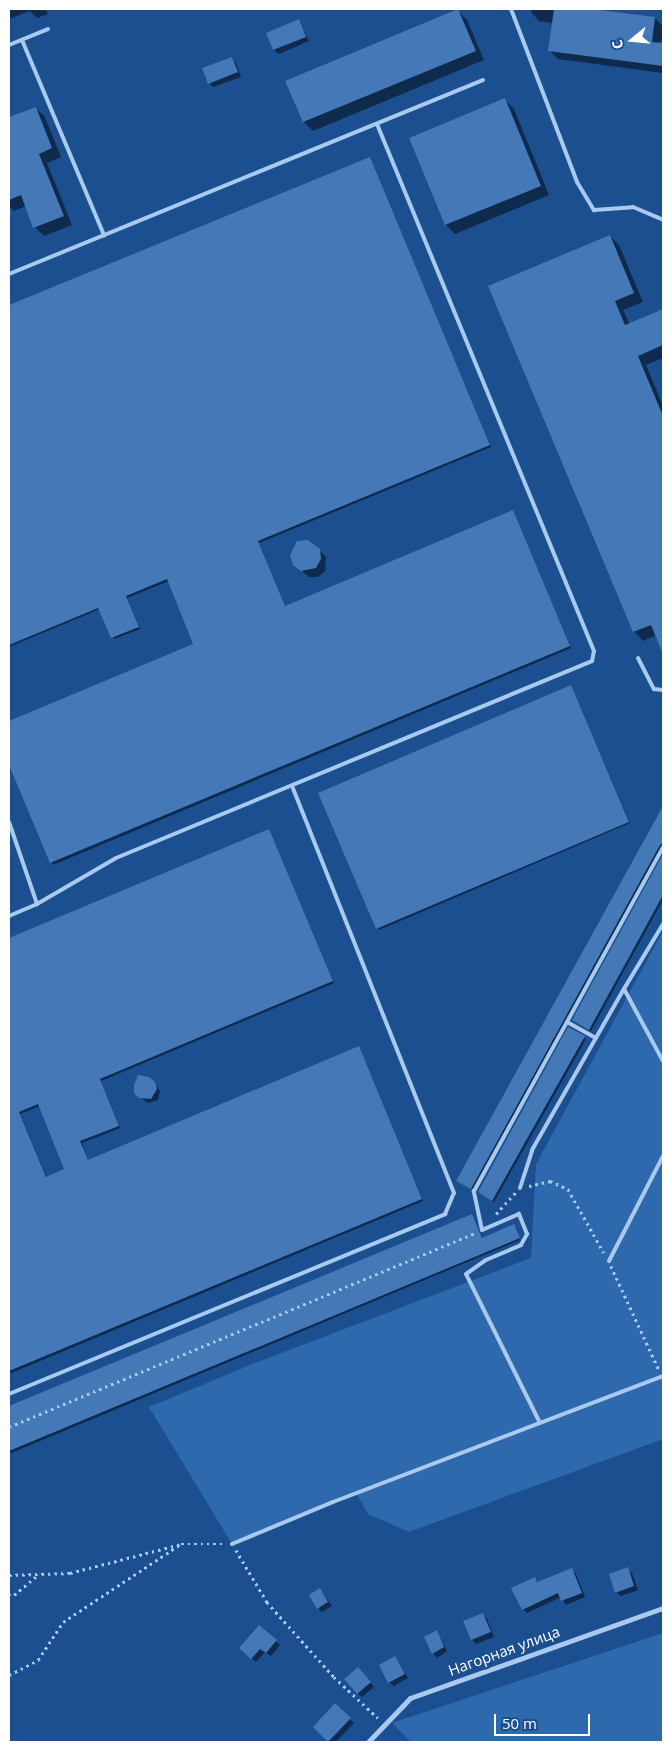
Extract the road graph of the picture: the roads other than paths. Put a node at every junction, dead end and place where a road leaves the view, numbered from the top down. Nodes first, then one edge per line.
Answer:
1 (511, 9) edge
2 (48, 29) dead end
3 (22, 40) junction
4 (9, 45) edge
5 (483, 80) dead end
6 (377, 124) junction
7 (663, 220) edge
8 (104, 235) junction
9 (9, 274) edge
10 (638, 658) dead end
11 (663, 690) edge
12 (292, 786) junction
13 (9, 822) edge
14 (663, 848) edge
15 (37, 904) junction
16 (9, 908) edge
17 (10, 915) edge
18 (663, 924) edge
19 (624, 989) junction
20 (567, 1022) junction
21 (596, 1038) junction
22 (663, 1061) edge
23 (663, 1156) edge
24 (520, 1188) road end
25 (609, 1261) road end
26 (663, 1376) edge
27 (9, 1394) edge
28 (540, 1423) junction
29 (232, 1544) road end
30 (663, 1608) edge
31 (368, 1742) edge

1 - 7 lane
2 - 3 lane
3 - 4 lane
3 - 8 lane
5 - 6 lane
6 - 8 lane
6 - 12 lane
8 - 9 lane
10 - 11 lane
12 - 15 lane
12 - 27 lane
13 - 15 lane
14 - 20 lane
15 - 17 lane
16 - 17 lane
18 - 19 lane
19 - 21 lane
19 - 22 lane
20 - 21 lane
20 - 28 lane
21 - 24 lane
23 - 25 lane
26 - 28 lane
28 - 29 lane
30 - 31 street, Нагорная улица

